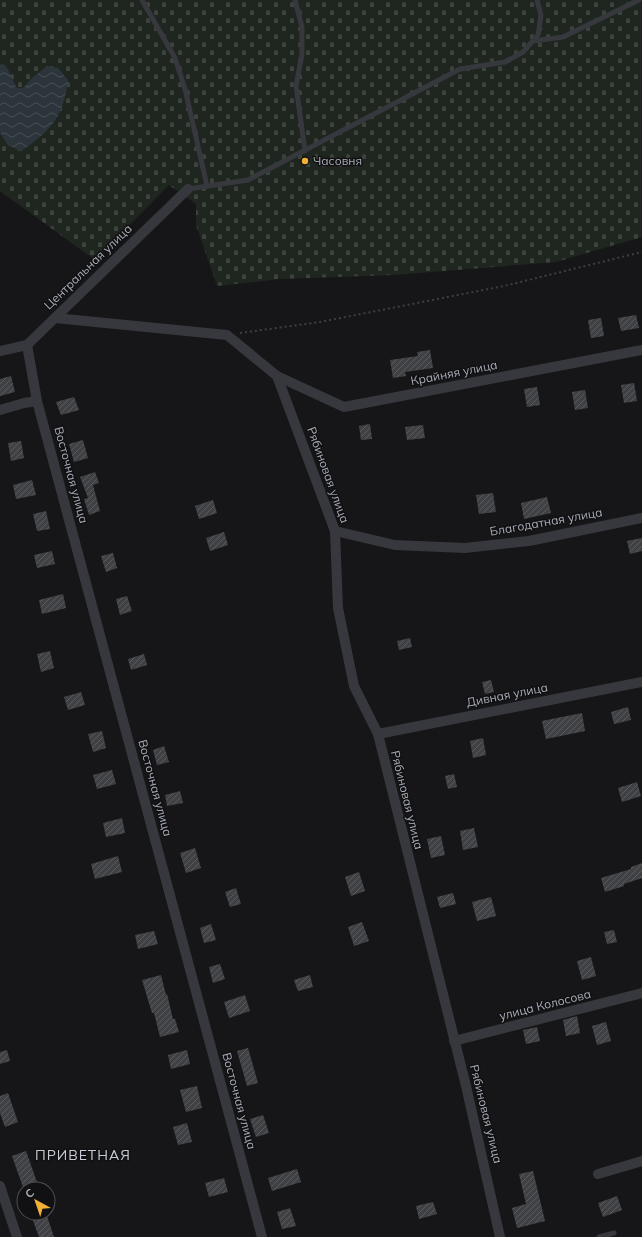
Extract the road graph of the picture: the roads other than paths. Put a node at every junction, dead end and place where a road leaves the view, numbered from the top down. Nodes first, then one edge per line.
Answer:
1 (142, 0) edge
2 (295, 0) edge
3 (537, 0) edge
4 (639, 0) edge
5 (533, 41) junction
6 (305, 151) junction
7 (207, 186) junction
8 (188, 188) joint
9 (55, 318) junction
10 (27, 345) junction
11 (642, 350) edge
12 (0, 351) edge
13 (276, 376) junction
14 (37, 401) junction
15 (0, 410) edge
16 (642, 518) edge
17 (335, 531) junction
18 (642, 682) edge
19 (378, 734) junction
20 (642, 994) edge
21 (454, 1041) junction
22 (642, 1161) edge
23 (598, 1174) dead end
24 (0, 1186) edge
25 (614, 1233) dead end
26 (17, 1237) edge
27 (262, 1237) edge
28 (500, 1237) edge
29 (599, 1237) edge

1 - 7 lane
2 - 6 lane
3 - 5 lane
4 - 5 lane
5 - 6 lane
6 - 7 lane
7 - 8 lane
8 - 9 street, Центральная улица
9 - 10 street, Центральная улица
9 - 13 street
10 - 12 street
10 - 14 street, Восточная улица
11 - 13 street, Крайняя улица
13 - 17 street, Рябиновая улица
14 - 15 street
14 - 27 street, Восточная улица
16 - 17 street, Благодатная улица
17 - 19 street, Рябиновая улица
18 - 19 street, Дивная улица
19 - 21 street, Рябиновая улица
20 - 21 street, улица Колосова
21 - 28 street, Рябиновая улица
22 - 23 street
24 - 26 street
25 - 29 lane

